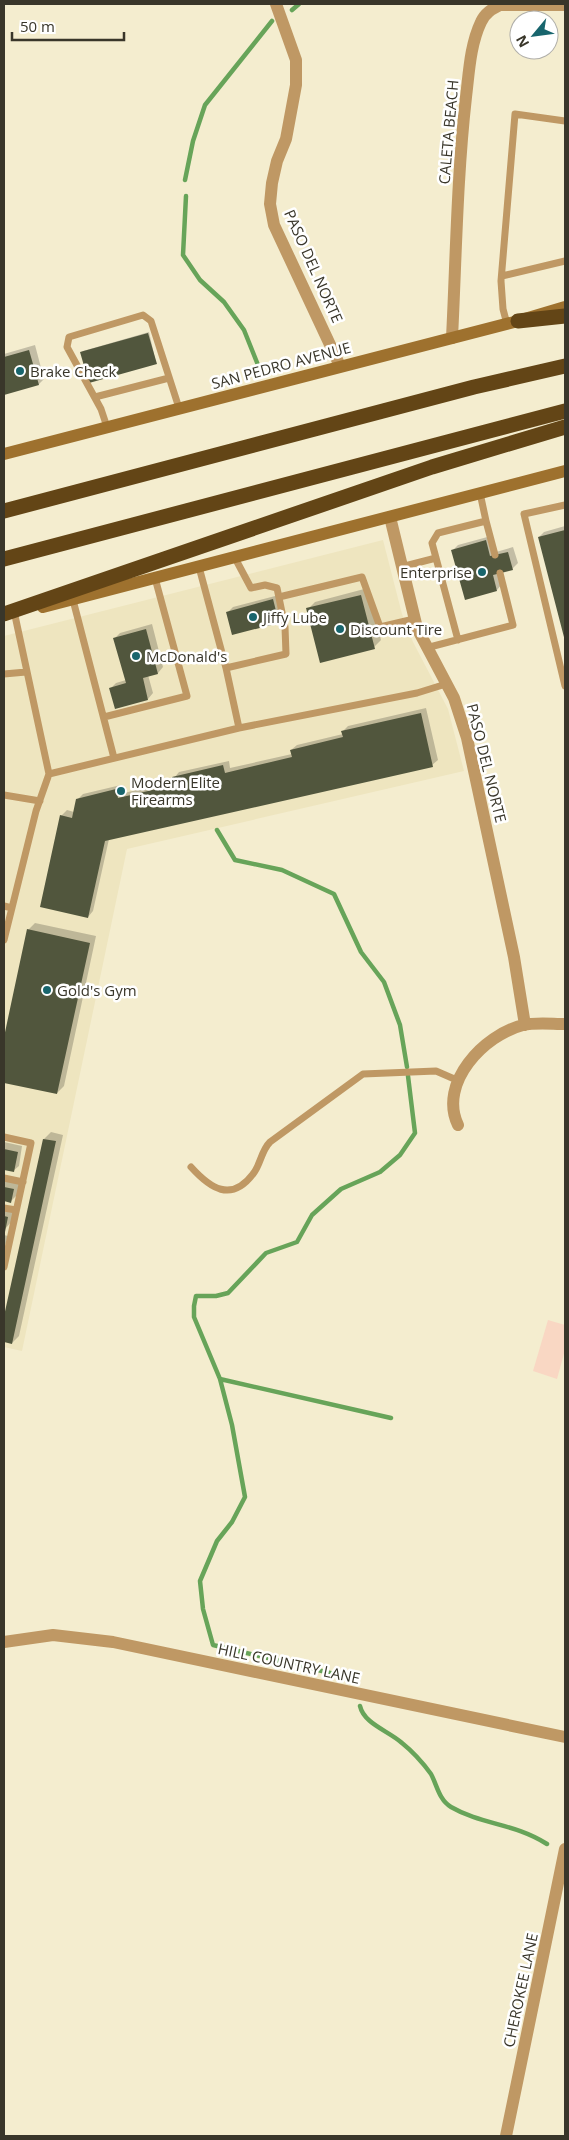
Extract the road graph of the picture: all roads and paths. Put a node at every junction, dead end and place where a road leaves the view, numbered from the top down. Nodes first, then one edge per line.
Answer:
1 (276, 4) edge
2 (565, 5) edge
3 (565, 121) edge
4 (565, 261) edge
5 (502, 276) junction
6 (565, 307) edge
7 (565, 316) edge
8 (512, 322) junction
9 (452, 338) junction
10 (340, 366) junction
11 (565, 366) edge
12 (169, 378) junction
13 (95, 398) junction
14 (178, 408) junction
15 (565, 411) edge
16 (107, 427) junction
17 (565, 427) edge
18 (4, 454) edge
19 (565, 471) edge
20 (480, 493) junction
21 (565, 505) edge
22 (4, 511) edge
23 (390, 518) junction
24 (486, 521) junction
25 (495, 555) dead end
26 (236, 558) junction
27 (436, 558) junction
28 (4, 559) edge
29 (199, 567) junction
30 (401, 567) junction
31 (500, 573) dead end
32 (155, 578) junction
33 (279, 597) junction
34 (73, 600) junction
35 (9, 614) edge
36 (414, 619) junction
37 (458, 640) junction
38 (426, 648) junction
39 (226, 668) junction
40 (26, 672) junction
41 (4, 674) edge
42 (446, 684) junction
43 (565, 686) edge
44 (104, 717) junction
45 (239, 728) junction
46 (114, 758) junction
47 (49, 774) junction
48 (4, 795) edge
49 (40, 800) junction
50 (8, 907) edge
51 (4, 940) edge
52 (565, 1024) edge
53 (525, 1025) junction
54 (459, 1080) junction
55 (458, 1125) dead end
56 (4, 1137) edge
57 (191, 1167) dead end
58 (4, 1178) edge
59 (23, 1182) junction
60 (4, 1208) edge
61 (16, 1210) junction
62 (7, 1236) edge
63 (4, 1264) edge
64 (4, 1642) edge
65 (565, 1738) edge
66 (565, 1849) edge
67 (506, 2136) edge

1 - 10 street, PASO DEL NORTE
2 - 9 street, CALETA BEACH
3 - 5 lane
4 - 5 lane
5 - 8 lane
6 - 8 main road, SAN PEDRO AVENUE
7 - 8 highway
8 - 9 main road, SAN PEDRO AVENUE
9 - 10 main road, SAN PEDRO AVENUE
10 - 14 main road, SAN PEDRO AVENUE
11 - 22 highway
12 - 13 lane
12 - 13 lane
12 - 14 lane
13 - 16 lane
14 - 16 main road, SAN PEDRO AVENUE
15 - 28 highway
16 - 18 main road, SAN PEDRO AVENUE
17 - 35 highway
19 - 20 main road
20 - 23 main road
20 - 24 lane
21 - 43 lane
23 - 26 main road
23 - 30 street, PASO DEL NORTE
24 - 25 lane
24 - 27 lane
26 - 29 main road
26 - 33 lane
27 - 30 lane
27 - 37 lane
29 - 32 main road
29 - 39 lane
30 - 36 street, PASO DEL NORTE
31 - 37 lane
32 - 34 main road
32 - 44 lane
33 - 36 lane
33 - 39 lane
34 - 35 main road
34 - 44 lane
35 - 40 lane
36 - 38 street, PASO DEL NORTE
37 - 38 lane
38 - 42 street, PASO DEL NORTE
39 - 45 lane
40 - 41 lane
40 - 47 lane
42 - 45 lane
42 - 53 street, PASO DEL NORTE
44 - 46 lane
45 - 46 lane
46 - 47 lane
47 - 49 lane
48 - 49 lane
49 - 50 lane
50 - 51 lane
52 - 53 street
53 - 54 street
54 - 55 street
54 - 57 lane
56 - 59 lane
58 - 59 lane
59 - 61 lane
60 - 61 lane
61 - 62 lane
62 - 63 lane
64 - 65 street, HILL COUNTRY LANE
66 - 67 street, CHEROKEE LANE

